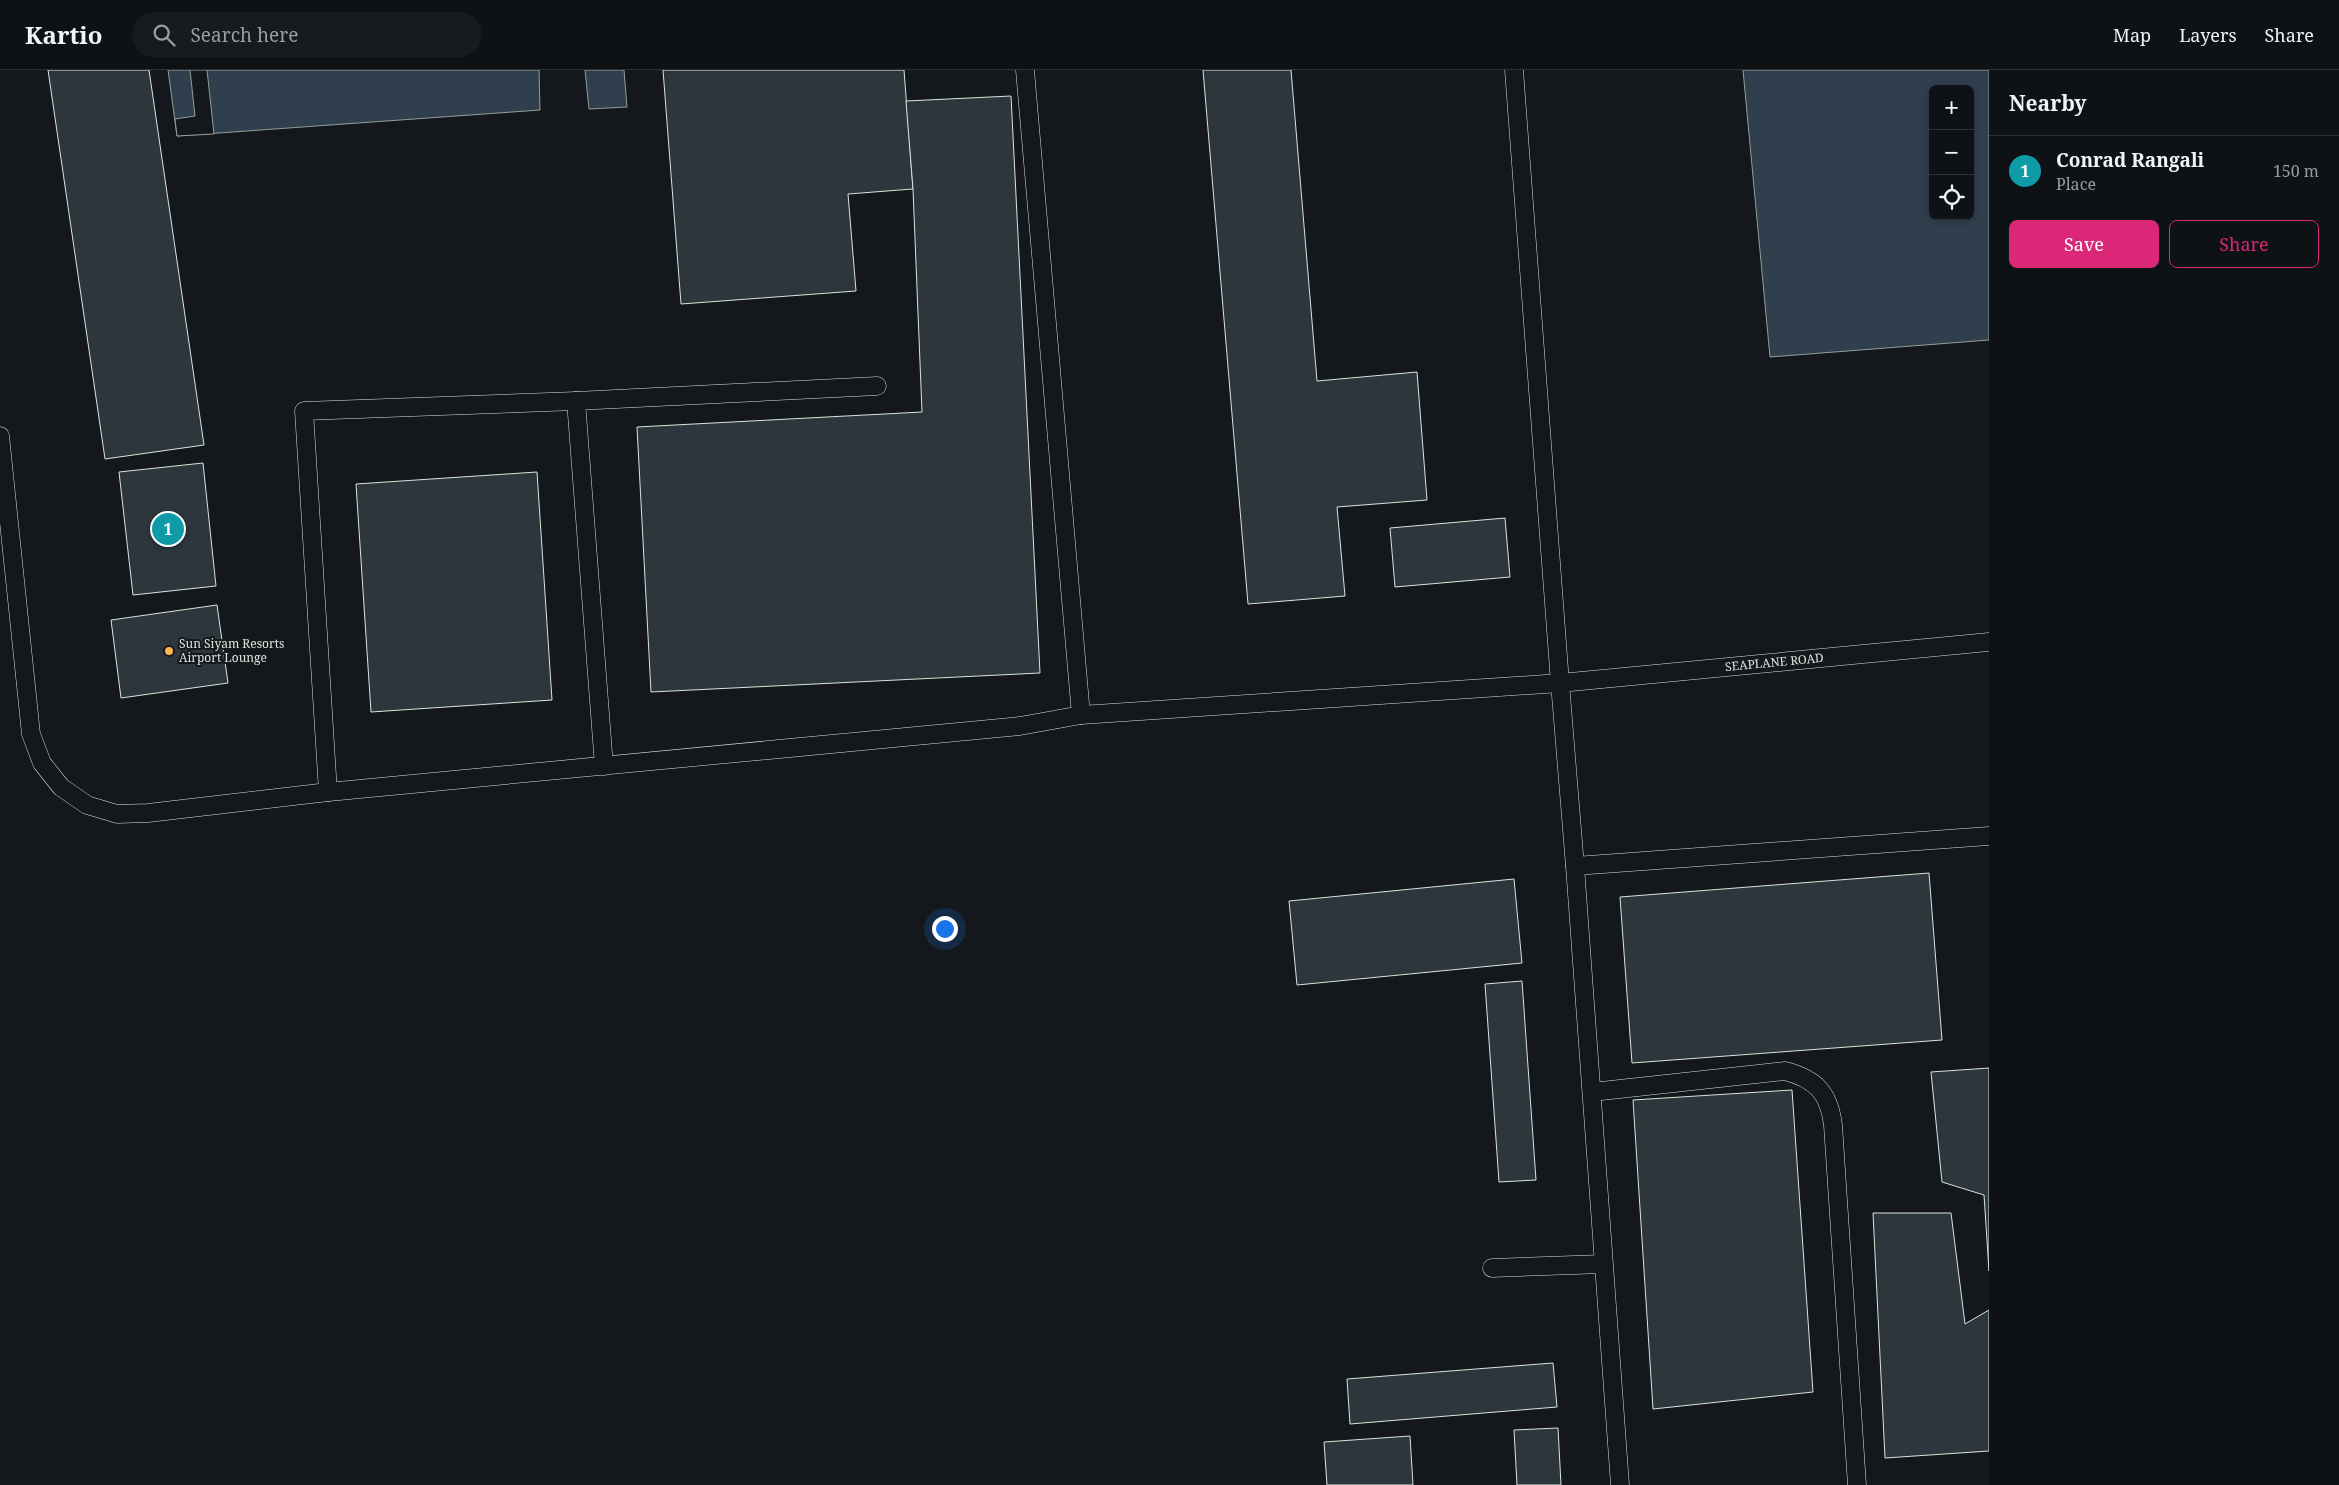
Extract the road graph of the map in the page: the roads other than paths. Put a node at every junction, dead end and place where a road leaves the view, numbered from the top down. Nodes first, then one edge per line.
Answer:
1 (1025, 70) edge
2 (1514, 70) edge
3 (877, 386) dead end
4 (576, 400) junction
5 (0, 436) edge
6 (1989, 642) edge
7 (1560, 683) junction
8 (1081, 715) junction
9 (604, 766) junction
10 (328, 792) junction
11 (1989, 836) edge
12 (1576, 866) junction
13 (1592, 1092) junction
14 (1603, 1264) junction
15 (1492, 1268) dead end
16 (1620, 1485) edge
17 (1856, 1485) edge

1 - 8 lane
2 - 7 lane
3 - 4 lane
4 - 9 lane
4 - 10 lane
5 - 10 lane, SEAPLANE ROAD
6 - 7 lane, SEAPLANE ROAD
7 - 8 lane, SEAPLANE ROAD
7 - 12 lane
8 - 9 lane, SEAPLANE ROAD
9 - 10 lane, SEAPLANE ROAD
11 - 12 lane
12 - 13 lane
13 - 14 lane
13 - 17 lane
14 - 15 lane
14 - 16 lane

